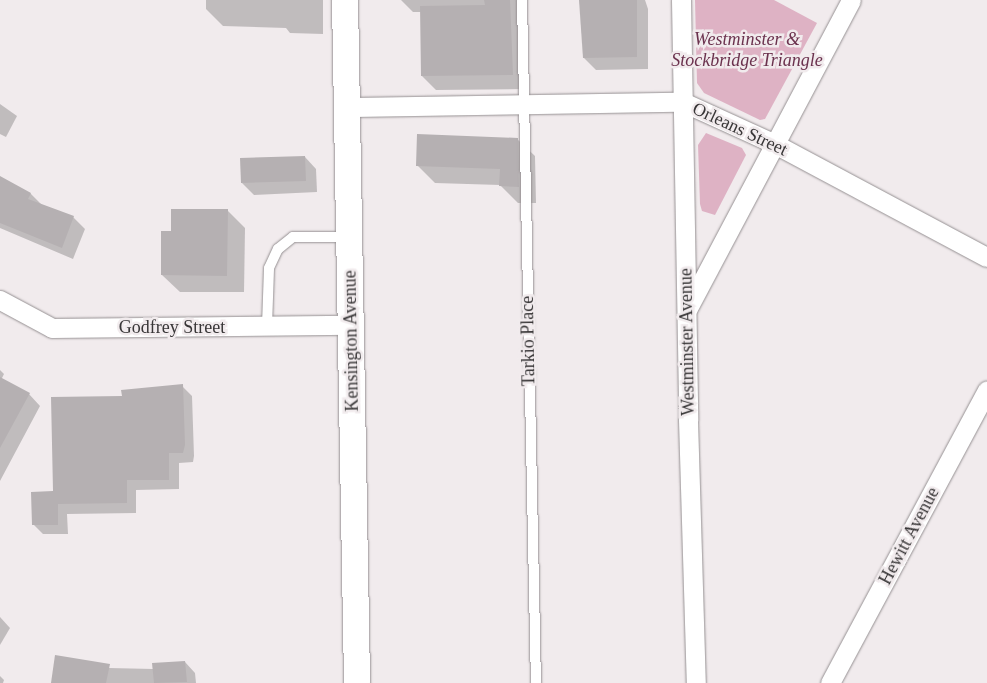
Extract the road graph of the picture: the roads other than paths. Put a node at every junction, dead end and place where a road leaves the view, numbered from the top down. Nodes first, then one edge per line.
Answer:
1 (345, 0) edge
2 (522, 0) edge
3 (681, 0) edge
4 (851, 0) edge
5 (522, 102) junction
6 (683, 102) junction
7 (348, 107) junction
8 (774, 144) junction
9 (349, 237) junction
10 (987, 257) edge
11 (0, 300) edge
12 (686, 311) junction
13 (351, 325) junction
14 (267, 326) junction
15 (987, 390) edge
16 (357, 683) edge
17 (536, 683) edge
18 (696, 683) edge
19 (830, 683) edge

1 - 7 street, Kensington Avenue
2 - 5 lane, Tarkio Place
3 - 6 street, Westminster Avenue
4 - 8 street
5 - 6 street, Orleans Street
5 - 7 street, Orleans Street
5 - 17 lane, Tarkio Place
6 - 8 street, Orleans Street
6 - 12 street, Westminster Avenue
7 - 9 street, Kensington Avenue
8 - 10 street, Orleans Street
8 - 12 street
9 - 13 street, Kensington Avenue
9 - 14 lane
11 - 14 street, Godfrey Street
12 - 18 street, Westminster Avenue
13 - 14 street, Godfrey Street
13 - 16 street, Kensington Avenue
15 - 19 street, Hewitt Avenue

